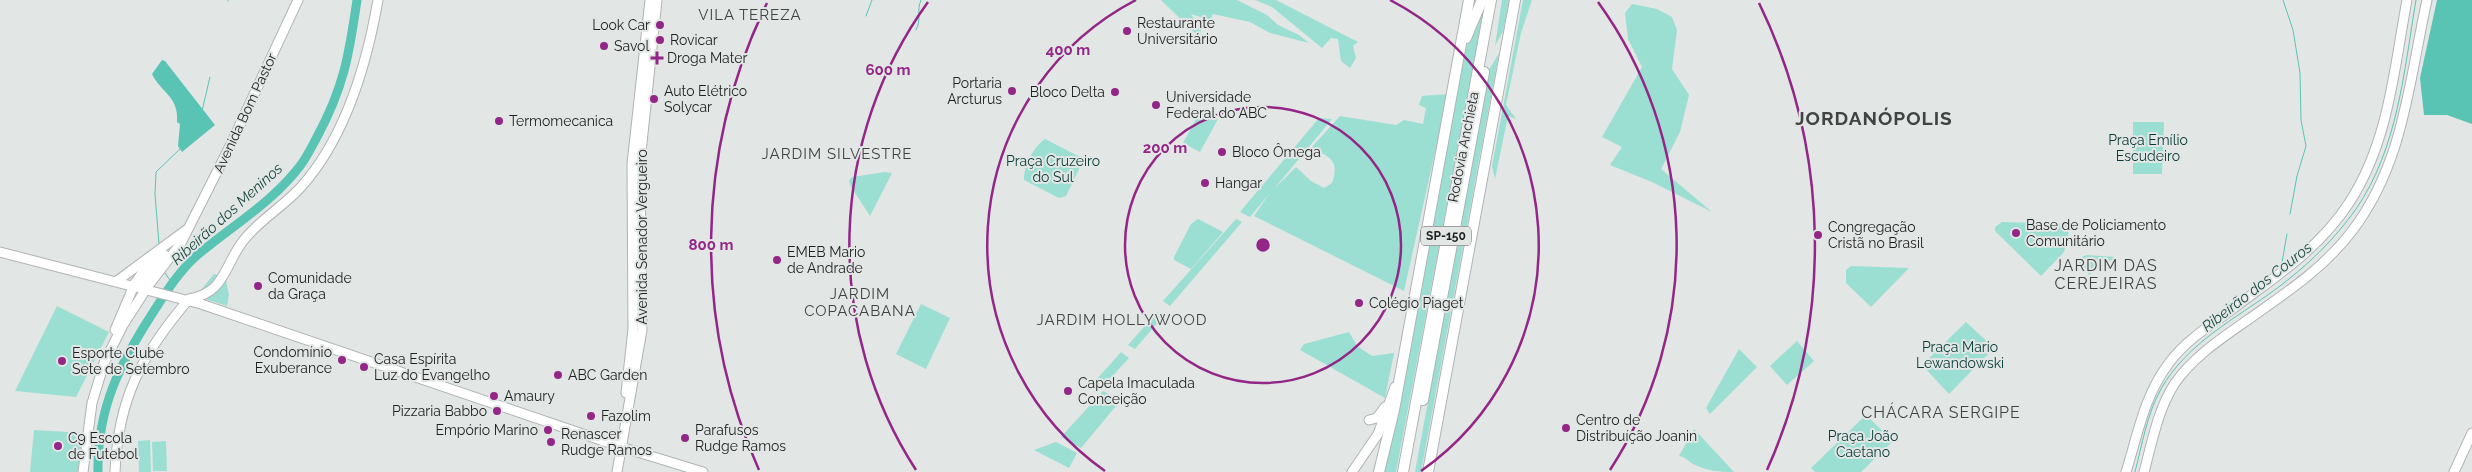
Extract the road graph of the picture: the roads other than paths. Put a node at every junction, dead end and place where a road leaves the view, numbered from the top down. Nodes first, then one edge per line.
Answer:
1 (298, 0) edge
2 (378, 0) edge
3 (650, 0) edge
4 (657, 0) edge
5 (1469, 0) edge
6 (1482, 0) edge
7 (1491, 0) edge
8 (1498, 0) edge
9 (1516, 0) edge
10 (2407, 0) edge
11 (2426, 0) edge
12 (1458, 60) junction
13 (188, 228) junction
14 (0, 252) edge
15 (157, 252) junction
16 (117, 281) junction
17 (141, 287) junction
18 (184, 299) junction
19 (104, 363) junction
20 (1401, 370) junction
21 (1394, 389) junction
22 (1369, 420) dead end
23 (2472, 434) edge
24 (619, 447) junction
25 (84, 472) edge
26 (110, 472) edge
27 (115, 472) edge
28 (612, 472) edge
29 (617, 472) edge
30 (703, 472) edge
31 (1352, 472) edge
32 (1379, 472) edge
33 (1403, 472) edge
34 (1410, 472) edge
35 (1428, 472) edge
36 (2126, 472) edge
37 (2144, 472) edge
38 (2454, 472) edge

1 - 13 main road, Avenida Bom Pastor
2 - 18 main road
3 - 24 main road, Avenida Senador Vergueiro
4 - 24 main road, Avenida Senador Vergueiro
5 - 12 highway, SP-150
6 - 12 highway
7 - 33 highway, Rodovia Anchieta / SP-150
8 - 34 highway, Rodovia Anchieta / SP-150
9 - 35 highway, SP-150
10 - 36 main road
11 - 37 main road
12 - 20 highway, SP-150
13 - 15 main road, Avenida Bom Pastor
13 - 17 main road, Avenida Bom Pastor
14 - 16 main road
15 - 16 main road, Avenida Bom Pastor
15 - 17 main road, Avenida Bom Pastor
16 - 17 main road
17 - 18 main road
17 - 19 main road
17 - 19 main road
18 - 24 main road
18 - 26 main road
18 - 27 main road
19 - 25 main road
20 - 21 main road
20 - 32 highway, SP-150
21 - 22 main road
21 - 31 main road
23 - 38 main road
24 - 28 main road, Avenida Senador Vergueiro
24 - 29 main road, Avenida Senador Vergueiro
24 - 30 main road

